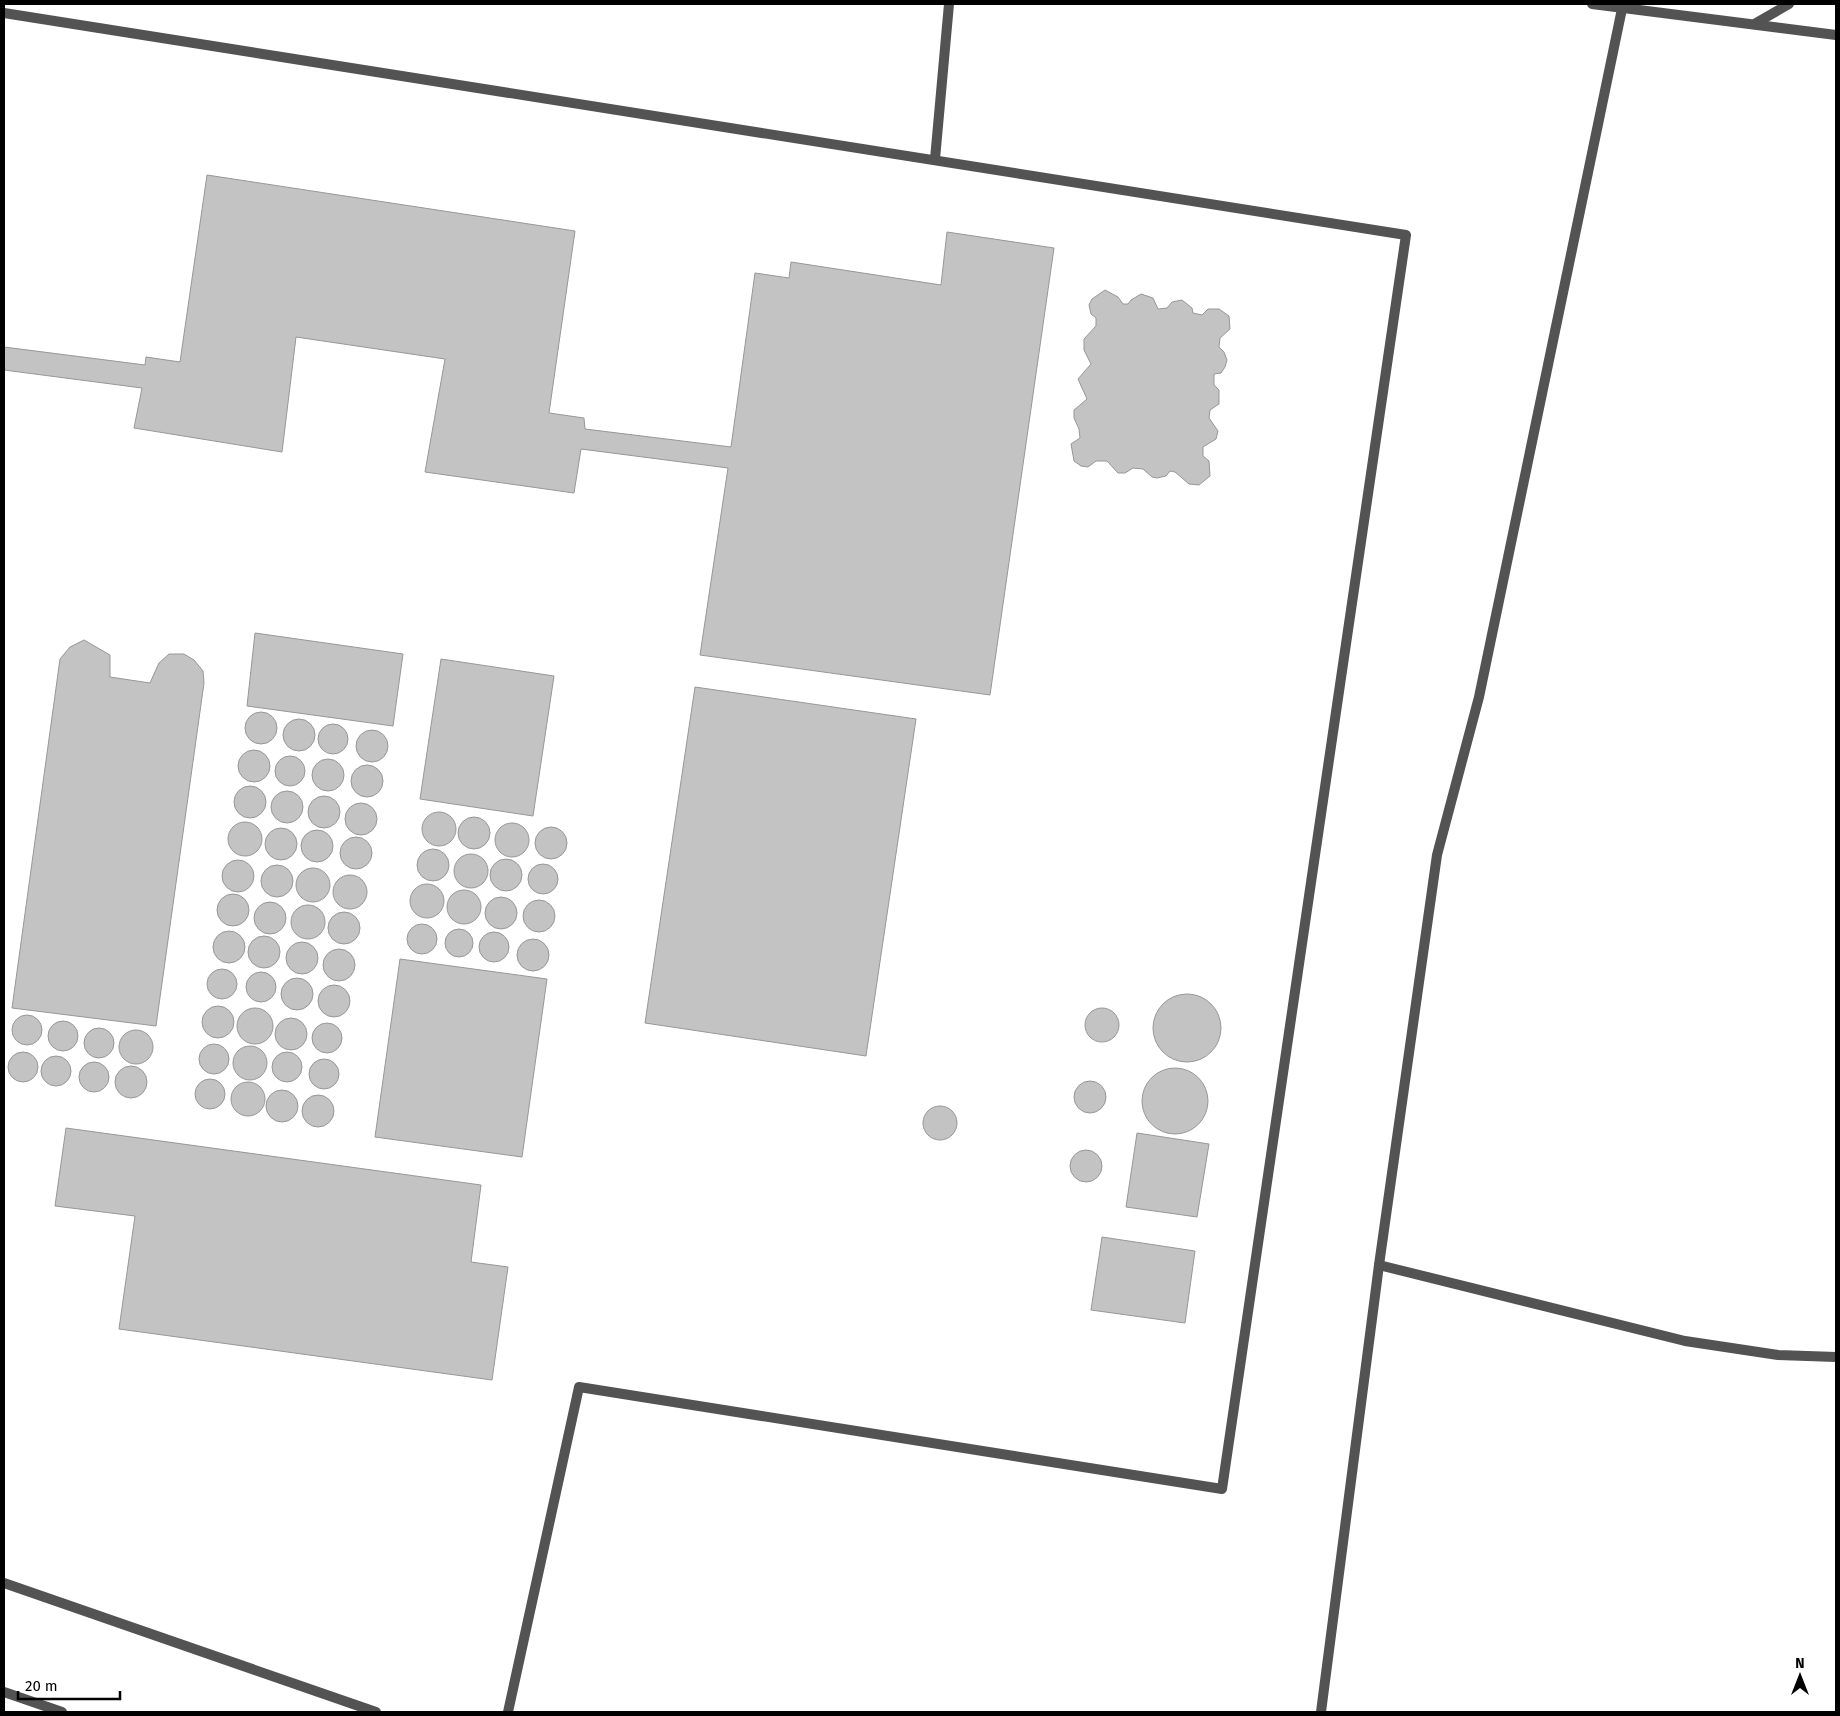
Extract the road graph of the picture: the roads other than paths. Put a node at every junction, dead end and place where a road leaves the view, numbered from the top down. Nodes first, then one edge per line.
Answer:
1 (949, 4) edge
2 (1592, 4) edge
3 (1789, 4) edge
4 (1623, 6) edge
5 (4, 13) edge
6 (1756, 23) junction
7 (1836, 35) edge
8 (935, 159) junction
9 (1379, 1265) junction
10 (1836, 1357) edge
11 (4, 1583) edge
12 (4, 1692) edge
13 (62, 1712) edge
14 (376, 1712) edge
15 (508, 1712) edge
16 (1321, 1712) edge

1 - 8 street
2 - 4 street
3 - 6 street
4 - 6 street
4 - 9 street
5 - 8 street
6 - 7 street
8 - 15 street
9 - 10 street
9 - 16 street
11 - 14 street
12 - 13 street

